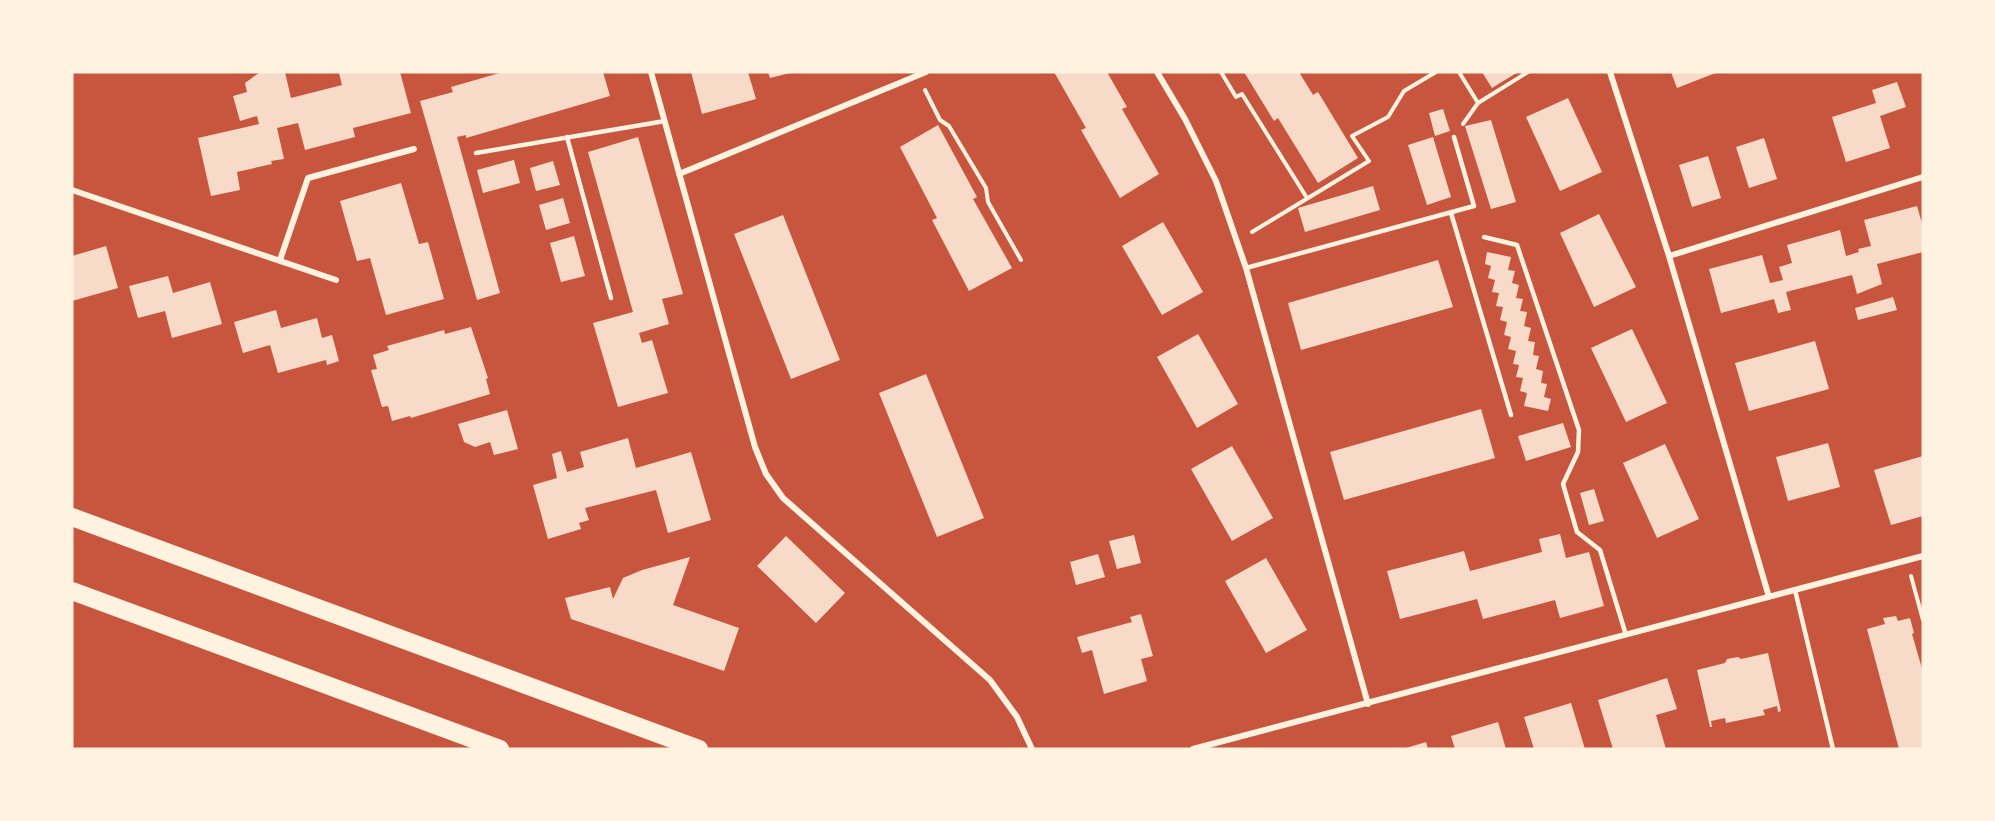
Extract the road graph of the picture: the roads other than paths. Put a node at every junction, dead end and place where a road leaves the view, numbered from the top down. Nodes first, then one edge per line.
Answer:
1 (651, 72) edge
2 (926, 72) edge
3 (1156, 72) edge
4 (1610, 72) edge
5 (665, 121) junction
6 (567, 137) junction
7 (1454, 137) road end
8 (414, 149) dead end
9 (476, 153) dead end
10 (680, 174) junction
11 (1923, 177) edge
12 (72, 190) edge
13 (1451, 213) junction
14 (1484, 237) dead end
15 (1669, 256) junction
16 (280, 260) junction
17 (1246, 268) junction
18 (336, 280) dead end
19 (611, 298) dead end
20 (1511, 415) dead end
21 (72, 517) edge
22 (1923, 556) edge
23 (1795, 590) junction
24 (72, 591) edge
25 (1769, 597) junction
26 (1626, 635) junction
27 (1368, 704) junction
28 (500, 749) edge
29 (699, 749) edge
30 (1032, 749) edge
31 (1193, 749) edge
32 (1833, 749) edge

1 - 5 street
2 - 10 street
3 - 17 street
4 - 15 street
5 - 6 lane
5 - 10 street
6 - 9 lane
6 - 19 lane
7 - 13 lane
8 - 16 street
10 - 30 street
11 - 15 street
12 - 16 street
13 - 17 lane
13 - 20 lane
14 - 26 lane
15 - 25 street
16 - 18 street
17 - 27 street
21 - 29 highway
22 - 23 street
23 - 25 street
23 - 32 lane
24 - 28 highway
25 - 26 street
26 - 27 street
27 - 31 street

